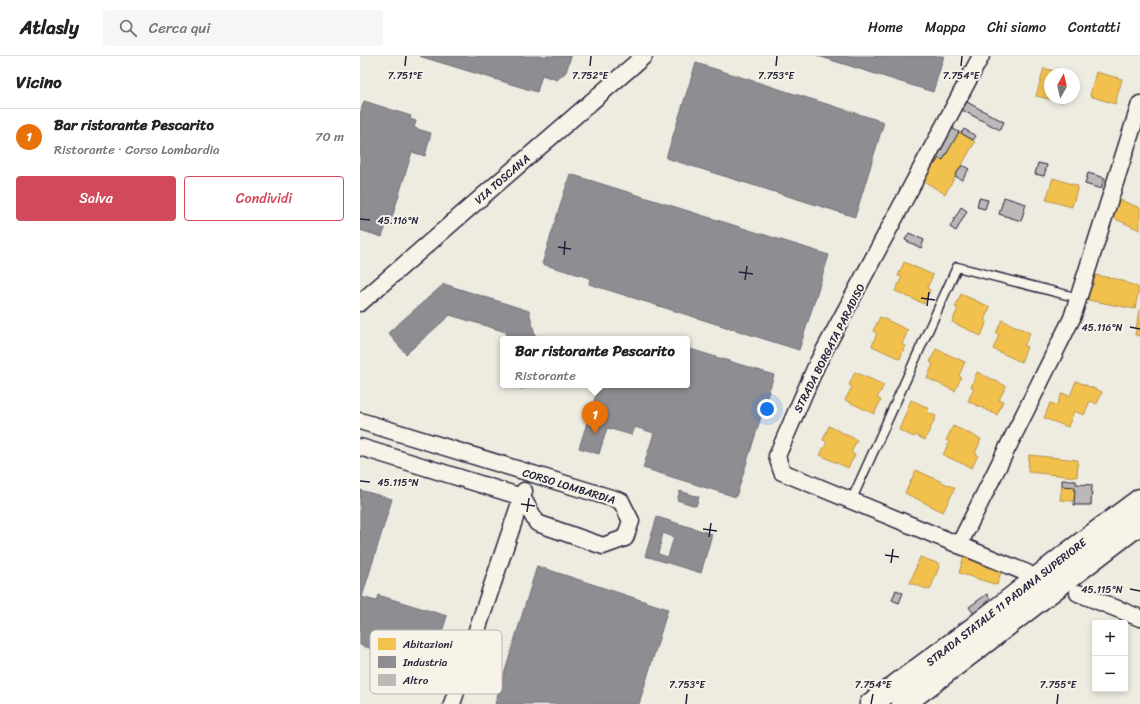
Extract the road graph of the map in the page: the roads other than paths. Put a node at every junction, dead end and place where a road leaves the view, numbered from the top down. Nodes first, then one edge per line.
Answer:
1 (644, 56) edge
2 (981, 56) edge
3 (1140, 104) edge
4 (1079, 298) junction
5 (360, 303) edge
6 (360, 422) edge
7 (360, 447) edge
8 (529, 474) junction
9 (522, 496) junction
10 (1140, 500) edge
11 (851, 501) junction
12 (1140, 523) edge
13 (959, 545) junction
14 (1027, 573) dead end
15 (1078, 593) dead end
16 (1140, 618) edge
17 (477, 630) edge
18 (455, 694) edge
19 (452, 704) edge
20 (871, 704) edge
21 (903, 704) edge

1 - 5 street, VIA TOSCANA
2 - 11 street, STRADA BORGATA PARADISO
3 - 4 street
4 - 11 lane
4 - 13 street
6 - 8 street, CORSO LOMBARDIA
7 - 9 street
8 - 9 street
8 - 9 street, CORSO LOMBARDIA
9 - 17 street
10 - 20 highway, STRADA STATALE 11 PADANA SUPERIORE
11 - 13 street, STRADA BORGATA PARADISO
12 - 21 highway, STRADA STATALE 11 PADANA SUPERIORE
13 - 14 street, STRADA BORGATA PARADISO
15 - 16 street
18 - 19 street

